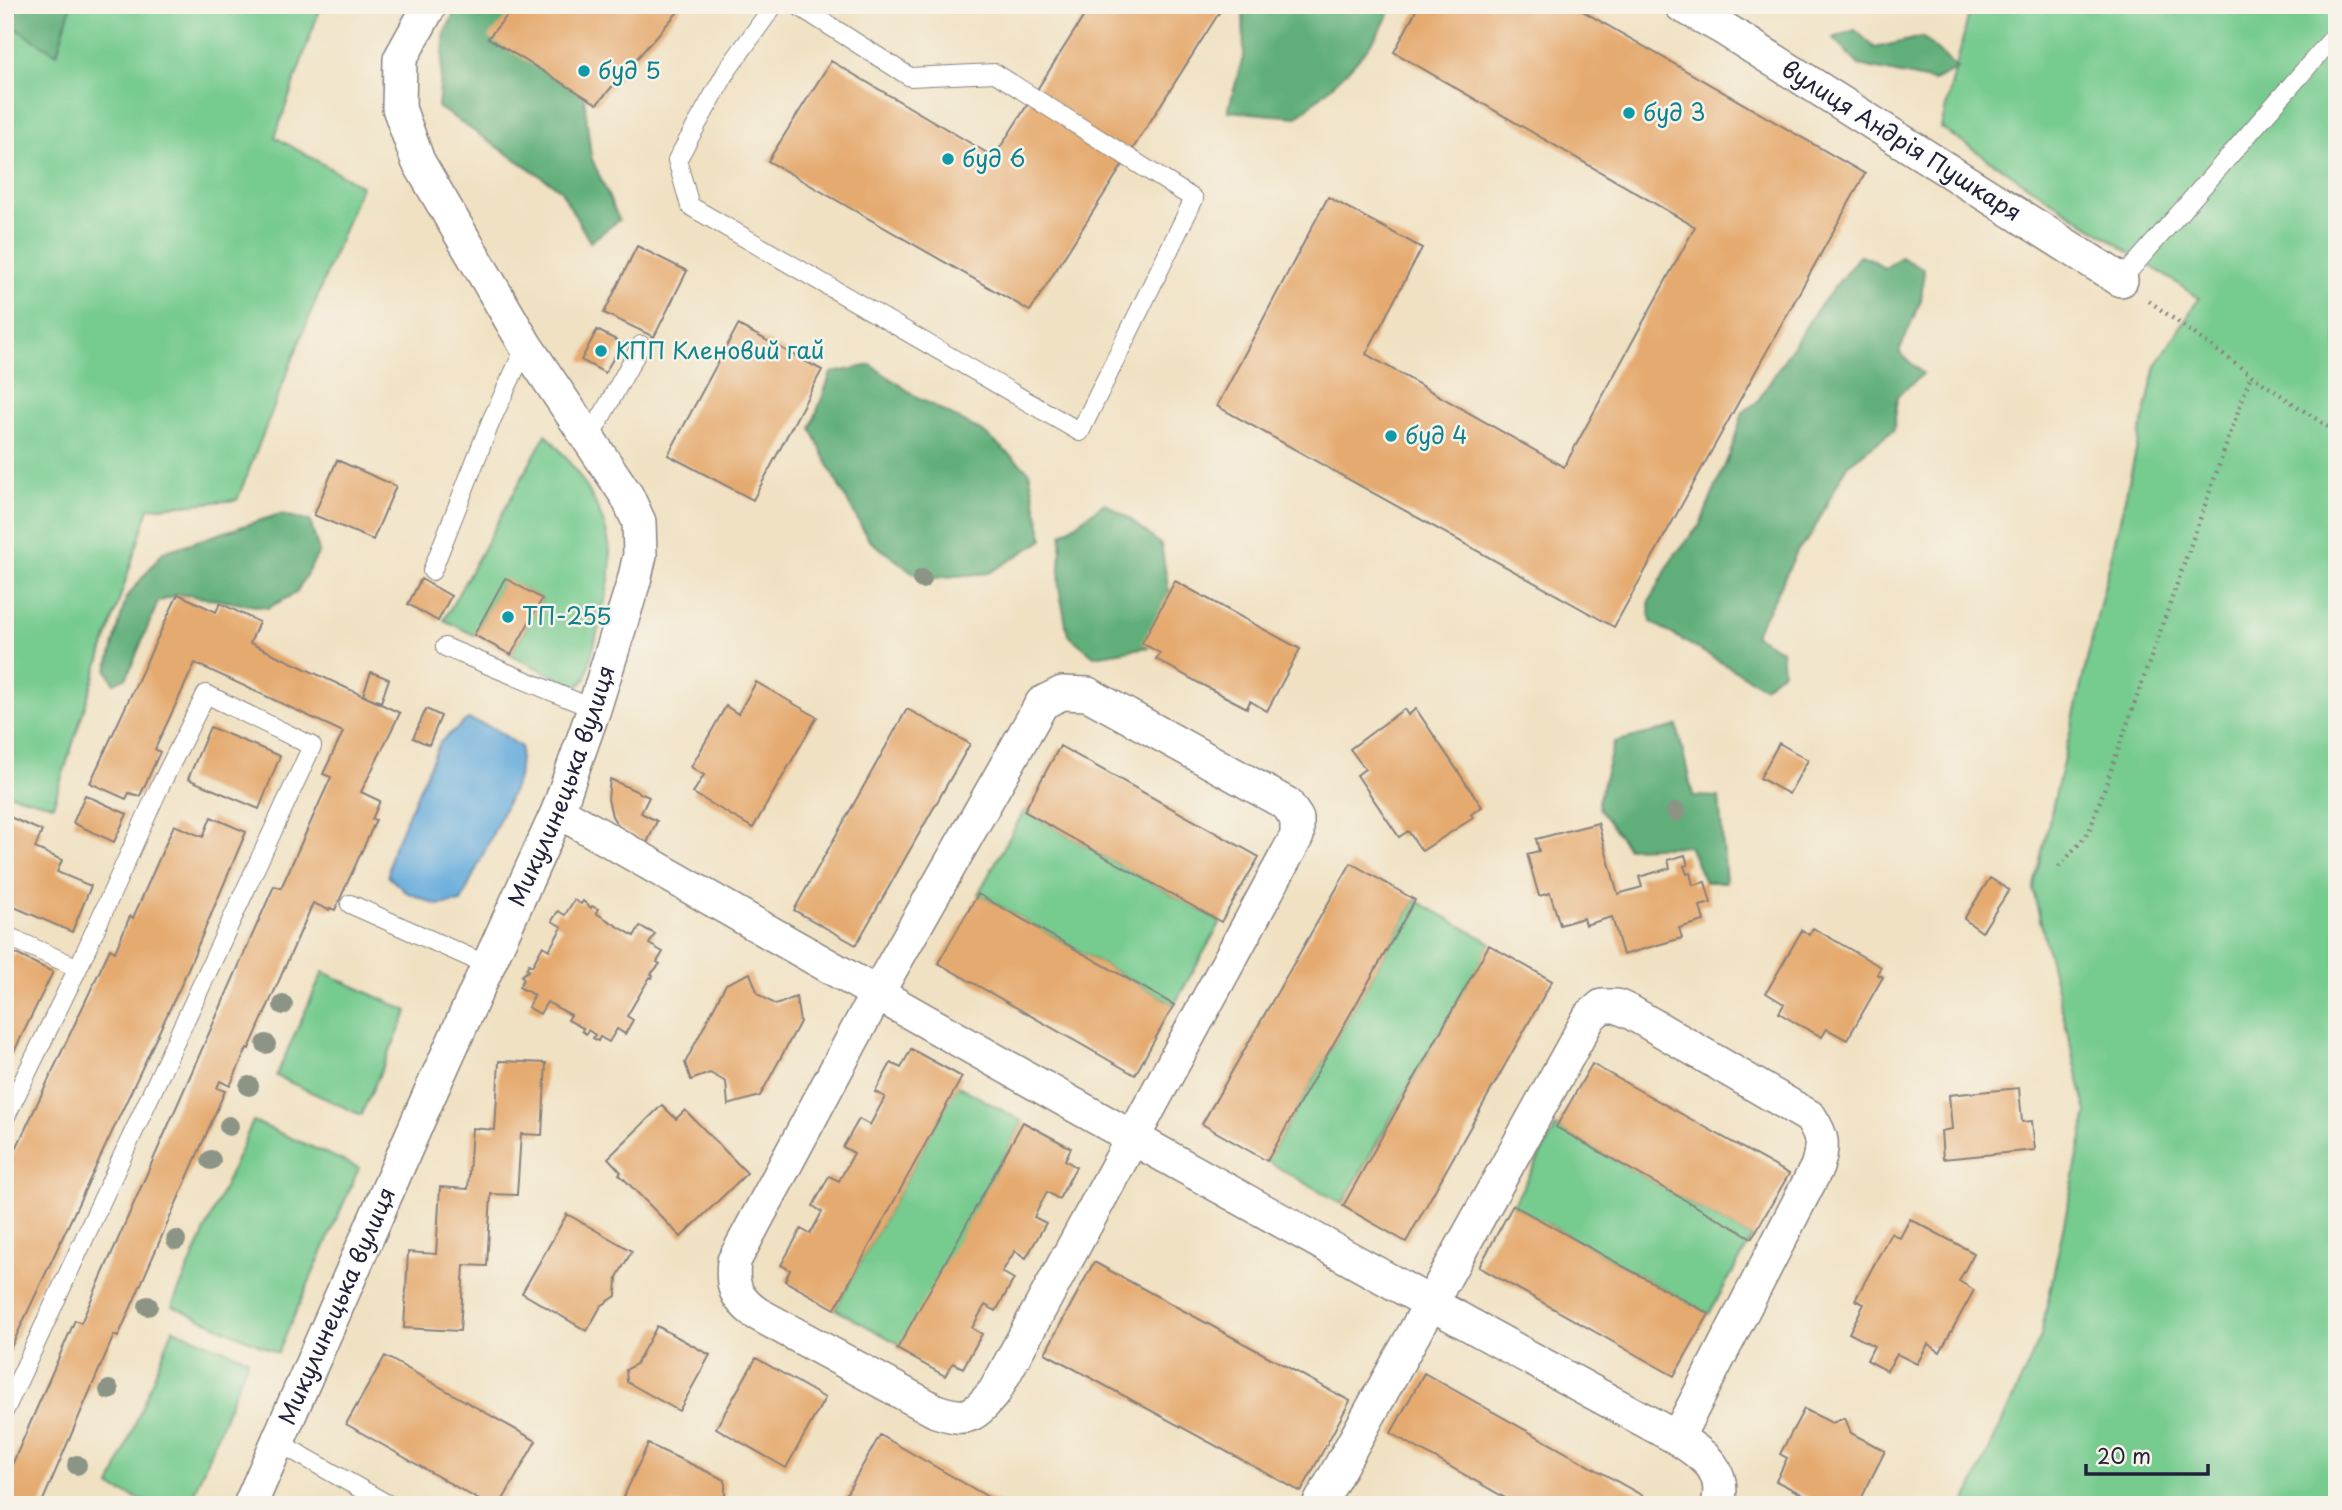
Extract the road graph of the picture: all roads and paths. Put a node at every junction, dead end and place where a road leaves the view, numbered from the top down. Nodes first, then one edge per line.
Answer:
1 (430, 5) edge
2 (774, 5) edge
3 (797, 5) edge
4 (1681, 5) edge
5 (2337, 33) edge
6 (2120, 280) junction
7 (641, 345) dead end
8 (526, 346) junction
9 (2251, 375) junction
10 (2337, 433) edge
11 (589, 439) junction
12 (432, 571) dead end
13 (445, 647) dead end
14 (594, 709) junction
15 (558, 811) junction
16 (2059, 867) dead end
17 (350, 904) dead end
18 (5, 935) edge
19 (489, 965) junction
20 (78, 968) junction
21 (876, 995) junction
22 (5, 1118) edge
23 (1133, 1138) junction
24 (1430, 1304) junction
25 (5, 1410) edge
26 (1677, 1438) junction
27 (278, 1442) junction
28 (250, 1505) edge
29 (389, 1505) edge
30 (1319, 1505) edge
31 (1718, 1505) edge

1 - 8 street, Микулинецька вулиця
2 - 3 lane
4 - 6 street, вулиця Андрія Пушкаря
5 - 6 lane
6 - 9 path
7 - 11 lane
8 - 11 street, Микулинецька вулиця
8 - 12 lane
9 - 10 path
9 - 16 path
11 - 14 street, Микулинецька вулиця
13 - 14 lane
14 - 15 street, Микулинецька вулиця
15 - 19 street, Микулинецька вулиця
15 - 21 street
17 - 19 lane
18 - 20 lane
19 - 27 street, Микулинецька вулиця
20 - 22 lane
20 - 25 lane
21 - 23 street
21 - 23 street
21 - 23 street
23 - 24 street
24 - 26 street
24 - 26 street
24 - 30 street
26 - 31 street
27 - 28 street, Микулинецька вулиця
27 - 29 lane

